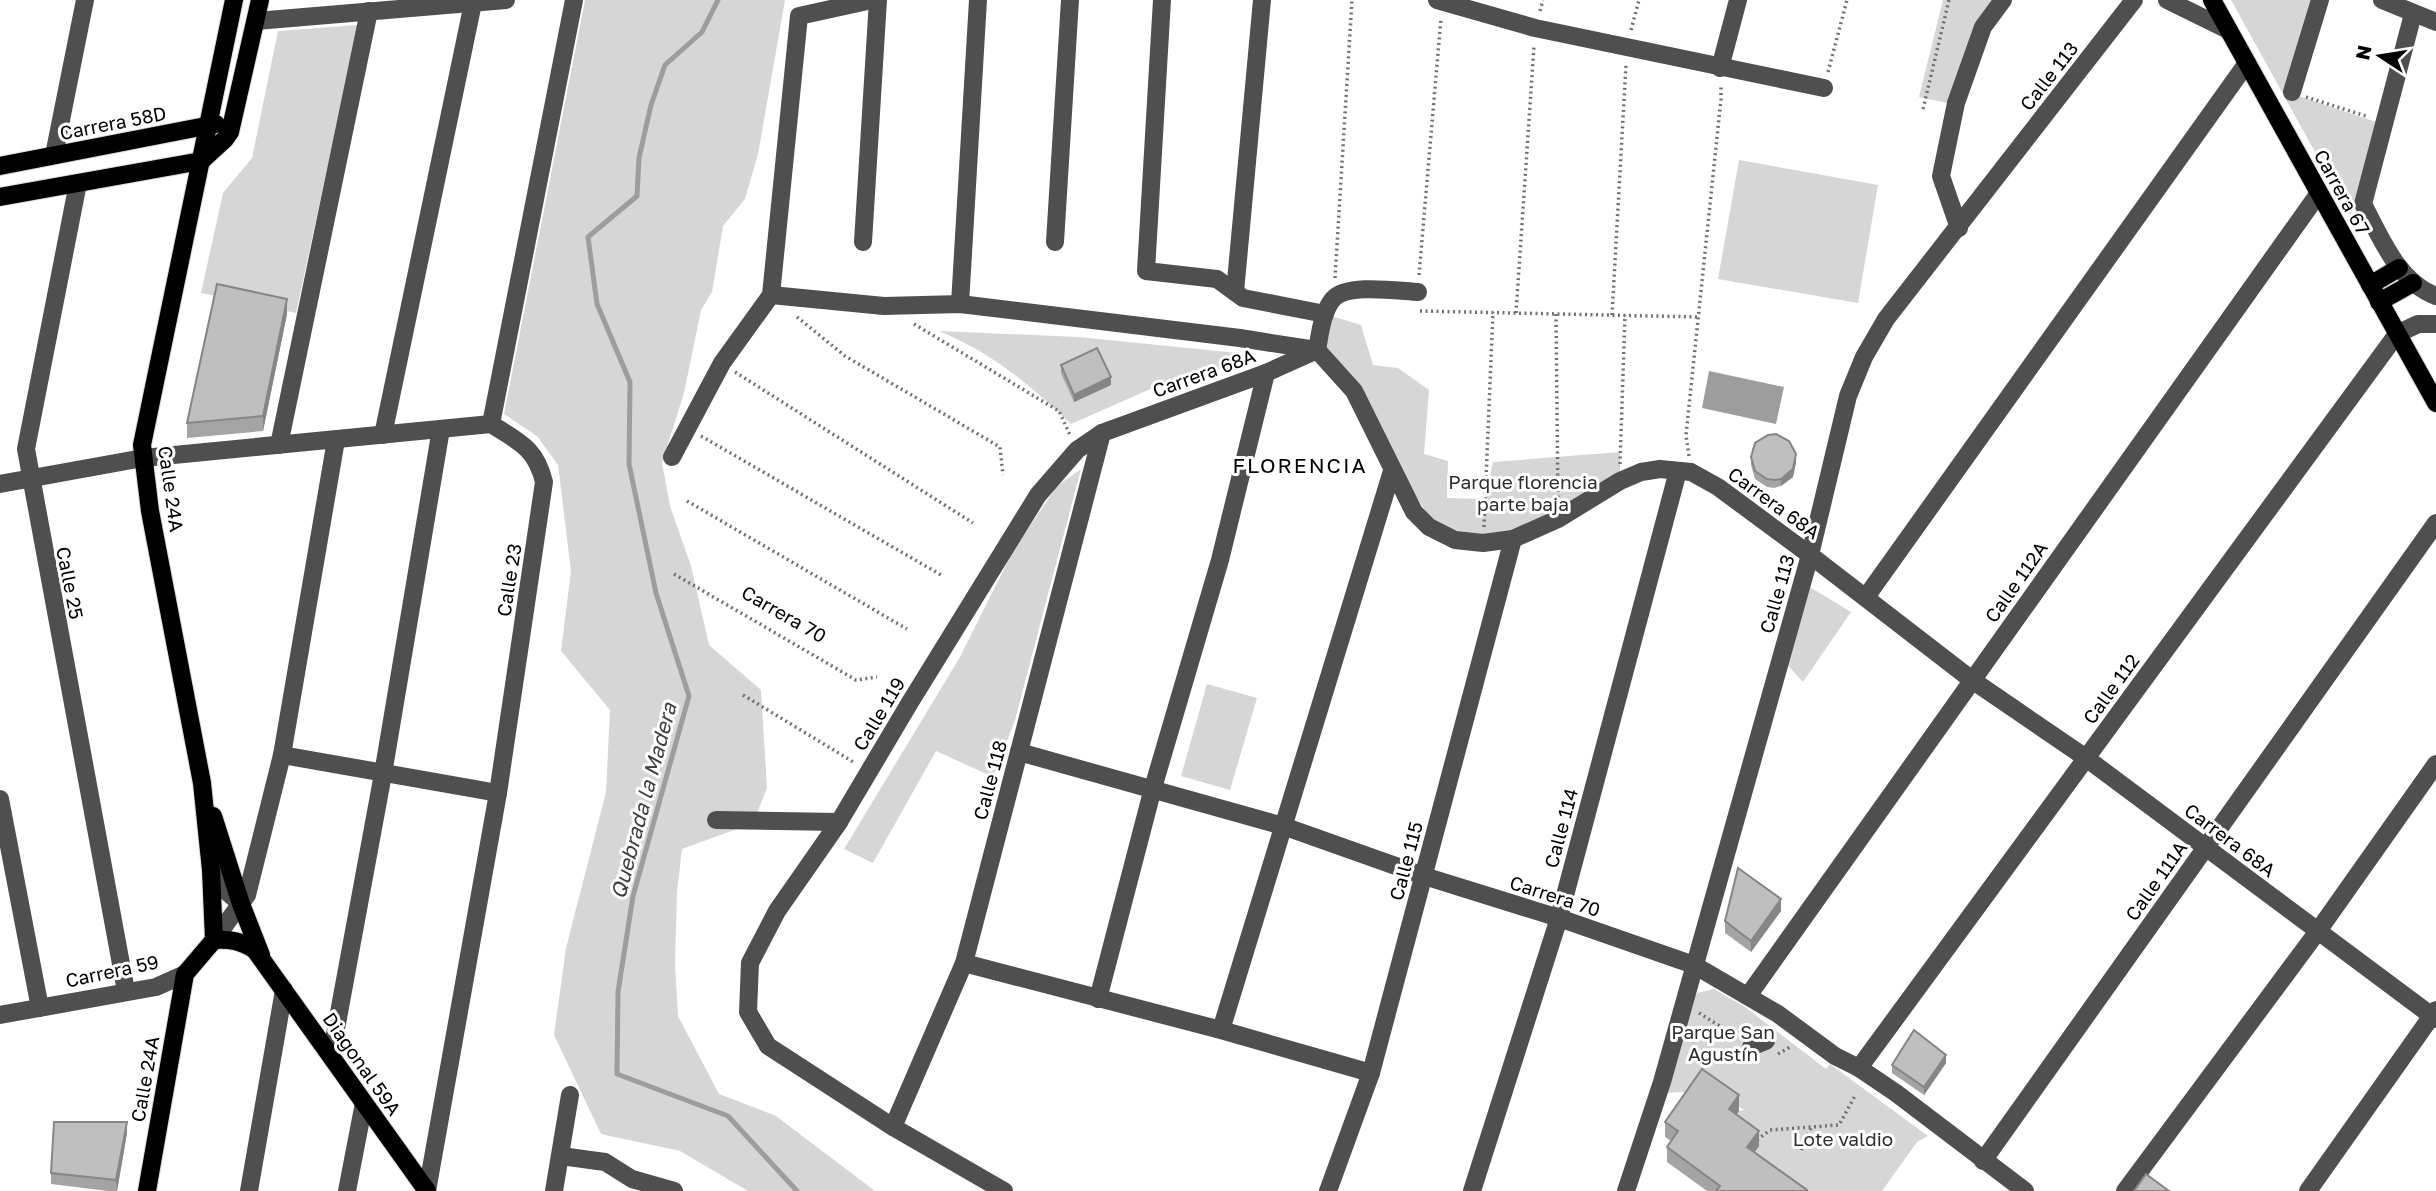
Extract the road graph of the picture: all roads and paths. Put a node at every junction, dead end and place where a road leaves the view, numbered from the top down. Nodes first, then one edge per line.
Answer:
1 (85, 0) edge
2 (234, 0) edge
3 (260, 0) edge
4 (506, 0) edge
5 (574, 0) edge
6 (872, 0) edge
7 (878, 0) edge
8 (978, 0) edge
9 (1070, 0) edge
10 (1162, 0) edge
11 (1262, 0) edge
12 (1352, 0) edge
13 (1542, 0) edge
14 (1639, 0) edge
15 (1738, 0) edge
16 (1847, 0) edge
17 (1949, 0) edge
18 (2003, 0) edge
19 (2134, 0) edge
20 (2167, 0) edge
21 (2212, 0) edge
22 (2320, 0) edge
23 (2382, 0) edge
24 (1439, 1) edge
25 (473, 3) junction
26 (393, 5) edge
27 (369, 11) junction
28 (2413, 14) junction
29 (256, 20) junction
30 (2436, 22) edge
31 (1535, 28) junction
32 (2228, 30) junction
33 (1627, 48) junction
34 (2246, 63) junction
35 (1720, 68) junction
36 (1824, 88) joint
37 (2292, 92) joint
38 (1923, 109) dead end
39 (233, 121) junction
40 (2385, 122) junction
41 (208, 126) junction
42 (54, 155) junction
43 (201, 161) junction
44 (0, 166) edge
45 (78, 183) junction
46 (2319, 193) junction
47 (0, 197) edge
48 (1959, 228) junction
49 (863, 242) dead end
50 (1055, 242) dead end
51 (2399, 268) junction
52 (2413, 284) junction
53 (2370, 285) junction
54 (1235, 292) junction
55 (1418, 292) junction
56 (771, 295) junction
57 (2436, 296) edge
58 (1334, 297) junction
59 (2379, 302) junction
60 (960, 304) junction
61 (884, 306) junction
62 (1493, 312) junction
63 (1517, 313) junction
64 (1325, 314) junction
65 (1556, 314) junction
66 (1612, 315) junction
67 (1625, 315) junction
68 (1698, 317) junction
69 (2436, 324) edge
70 (2397, 334) junction
71 (1317, 350) junction
72 (722, 363) junction
73 (1266, 373) junction
74 (2436, 403) edge
75 (491, 424) junction
76 (687, 428) junction
77 (441, 429) junction
78 (1102, 433) junction
79 (383, 435) junction
80 (336, 440) junction
81 (279, 445) junction
82 (1077, 450) junction
83 (672, 457) dead end
84 (143, 458) junction
85 (1392, 471) junction
86 (1684, 472) junction
87 (1003, 475) dead end
88 (29, 477) junction
89 (1620, 481) junction
90 (0, 484) edge
91 (687, 501) dead end
92 (1558, 519) junction
93 (973, 523) dead end
94 (2436, 523) edge
95 (1513, 539) junction
96 (1483, 543) junction
97 (1810, 555) junction
98 (674, 574) dead end
99 (940, 575) dead end
100 (1866, 597) junction
101 (907, 629) dead end
102 (877, 677) dead end
103 (1972, 680) junction
104 (743, 695) dead end
105 (1019, 752) junction
106 (282, 755) junction
107 (2086, 758) junction
108 (2436, 764) edge
109 (869, 771) junction
110 (383, 774) junction
111 (202, 783) junction
112 (1153, 788) junction
113 (498, 793) junction
114 (0, 799) edge
115 (716, 820) dead end
116 (839, 822) junction
117 (1283, 826) junction
118 (2206, 848) junction
119 (211, 870) junction
120 (1424, 876) junction
121 (241, 904) junction
122 (1559, 918) junction
123 (2318, 931) junction
124 (214, 940) junction
125 (264, 961) junction
126 (964, 963) junction
127 (1694, 965) junction
128 (184, 974) junction
129 (284, 990) junction
130 (126, 991) junction
131 (1748, 996) junction
132 (1098, 999) junction
133 (1689, 1007) dead end
134 (40, 1008) junction
135 (0, 1015) edge
136 (2435, 1015) edge
137 (1221, 1030) junction
138 (1727, 1030) junction
139 (1690, 1042) dead end
140 (1759, 1044) dead end
141 (331, 1056) junction
142 (1858, 1068) junction
143 (1371, 1073) junction
144 (1856, 1094) dead end
145 (570, 1095) dead end
146 (364, 1103) junction
147 (892, 1128) junction
148 (1811, 1128) junction
149 (1754, 1142) edge
150 (1801, 1150) dead end
151 (561, 1156) junction
152 (1983, 1161) junction
153 (146, 1191) edge
154 (249, 1191) edge
155 (347, 1191) edge
156 (427, 1191) edge
157 (554, 1191) edge
158 (674, 1191) edge
159 (1004, 1191) edge
160 (1328, 1191) edge
161 (1472, 1191) edge
162 (1626, 1191) edge
163 (2025, 1191) edge
164 (2125, 1191) edge
165 (2308, 1191) edge

1 - 42 street
2 - 41 main road, Calle 24A
3 - 29 main road
4 - 25 street
5 - 75 street
6 - 56 street
7 - 49 street
8 - 60 street
9 - 50 street
10 - 54 street
11 - 54 street
12 - 58 path
13 - 31 path
14 - 33 path
15 - 35 street
16 - 36 path
17 - 38 path
18 - 48 street
19 - 48 street, Calle 113
20 - 32 street
21 - 32 main road, Carrera 67
22 - 37 street
23 - 28 street
24 - 31 street
24 - 55 path
25 - 26 street
25 - 79 street
26 - 27 street
27 - 29 street
27 - 81 street
28 - 30 street
28 - 40 street
29 - 39 main road
31 - 33 street
31 - 63 path
32 - 34 main road, Carrera 67
33 - 35 street
33 - 66 path
34 - 46 main road, Carrera 67
34 - 100 street
35 - 36 street
35 - 68 path
37 - 40 path
39 - 41 main road, Carrera 58D
39 - 43 main road
40 - 51 street, Carrera 67
41 - 42 main road, Carrera 58D
41 - 43 main road, Calle 24A
42 - 44 main road, Carrera 58D
43 - 45 main road
43 - 84 main road, Calle 24A
45 - 47 main road
45 - 88 street, Calle 25
46 - 53 main road, Carrera 67
46 - 103 street, Calle 112A
48 - 97 street, Calle 113
51 - 52 street, Carrera 67
51 - 53 main road
52 - 57 street, Carrera 67
52 - 59 main road
53 - 59 main road, Carrera 67
54 - 64 street
55 - 58 street
55 - 62 path
56 - 61 street
56 - 72 street
56 - 87 path
58 - 64 street
59 - 70 main road, Carrera 67
60 - 61 street
60 - 71 street
61 - 82 path
62 - 63 path
62 - 96 path
63 - 65 path
64 - 71 street
65 - 66 path
65 - 92 path
66 - 67 path
67 - 68 path
67 - 89 path
68 - 86 path
69 - 70 street
70 - 74 main road, Carrera 67
70 - 107 street, Calle 112
71 - 73 street, Carrera 68A
71 - 85 street
72 - 76 street
72 - 93 path
73 - 78 street, Carrera 68A
73 - 112 street
75 - 77 street
75 - 113 street, Calle 23
76 - 83 street
76 - 99 path
77 - 79 street
77 - 110 street
78 - 82 street, Carrera 68A
78 - 105 street, Calle 118
79 - 80 street
80 - 81 street
80 - 106 street, Carrera 59
81 - 84 street
82 - 109 street, Calle 119
84 - 88 street
84 - 111 main road, Calle 24A
85 - 96 street
85 - 117 street
86 - 89 street
86 - 97 street, Carrera 68A
86 - 122 street, Calle 114
88 - 90 street
88 - 130 street, Calle 25
89 - 92 street
91 - 101 path
92 - 95 street
94 - 118 street, Calle 111A
95 - 96 street
95 - 120 street, Calle 115
97 - 100 street, Carrera 68A
97 - 127 street, Calle 113
98 - 102 path, Carrera 70
100 - 103 street, Carrera 68A
103 - 107 street, Carrera 68A
103 - 131 street, Calle 112A
104 - 109 path
105 - 112 street, Carrera 70
105 - 126 street, Calle 118
106 - 110 street
106 - 121 street, Carrera 59
107 - 118 street, Carrera 68A
107 - 142 street, Calle 112
108 - 123 street
109 - 116 street, Calle 119
110 - 113 street
110 - 141 street
111 - 119 main road, Calle 24A
111 - 121 main road, Calle 24A
112 - 117 street, Carrera 70
112 - 132 street
113 - 156 street, Calle 23
114 - 134 street
115 - 116 street
116 - 147 street, Calle 119
117 - 120 street, Carrera 70
117 - 137 street
118 - 123 street, Carrera 68A
118 - 152 street, Calle 111A
119 - 121 street
119 - 124 main road, Calle 24A
120 - 122 street, Carrera 70
120 - 143 street, Calle 115
121 - 124 street, Carrera 59
121 - 125 main road, Diagonal 59A
122 - 127 street, Carrera 70
122 - 161 street, Calle 114
123 - 136 street, Carrera 68A
123 - 164 street
124 - 125 main road, Diagonal 59A
124 - 128 main road, Carrera 59
125 - 129 main road, Diagonal 59A
126 - 132 street
126 - 147 street, Calle 118
127 - 131 street, Carrera 70
127 - 162 street, Calle 113
128 - 130 street, Carrera 59
128 - 153 main road, Calle 24A
129 - 141 main road, Diagonal 59A
129 - 154 street
130 - 134 street, Carrera 59
131 - 142 street, Carrera 70
132 - 137 street
133 - 138 path
134 - 135 street, Carrera 59
136 - 165 street
137 - 143 street
138 - 139 path
138 - 140 path
141 - 146 main road, Diagonal 59A
142 - 152 street, Carrera 70
143 - 160 street, Calle 115
144 - 148 path
145 - 151 street
146 - 155 street
146 - 156 main road, Diagonal 59A
147 - 159 street
148 - 149 path
148 - 150 path
151 - 157 street
151 - 158 street
152 - 163 street, Carrera 70

